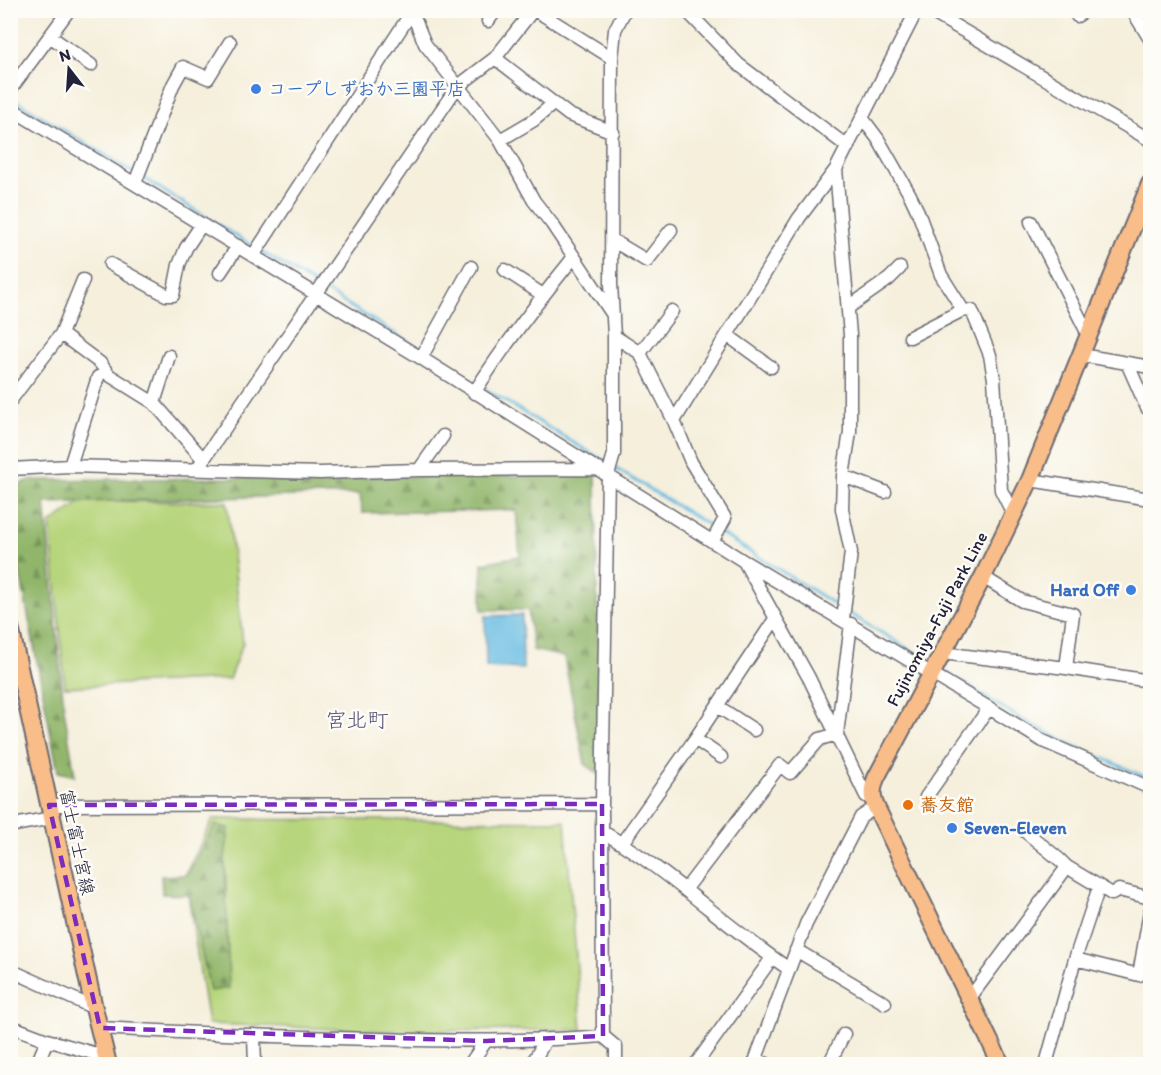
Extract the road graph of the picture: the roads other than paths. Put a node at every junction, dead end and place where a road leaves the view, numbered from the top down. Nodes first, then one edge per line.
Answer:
1 (69, 10) edge
2 (534, 10) edge
3 (625, 10) edge
4 (686, 10) edge
5 (917, 10) edge
6 (928, 10) edge
7 (1074, 10) edge
8 (1086, 10) edge
9 (1132, 10) edge
10 (412, 11) edge
11 (51, 37) junction
12 (1150, 39) edge
13 (230, 42) dead end
14 (495, 58) junction
15 (612, 58) junction
16 (91, 64) dead end
17 (457, 87) junction
18 (10, 90) edge
19 (553, 104) junction
20 (10, 108) edge
21 (863, 119) junction
22 (613, 132) junction
23 (500, 140) junction
24 (1150, 140) edge
25 (848, 147) junction
26 (837, 169) junction
27 (137, 178) junction
28 (1150, 184) edge
29 (1031, 222) dead end
30 (202, 224) junction
31 (671, 230) dead end
32 (612, 240) junction
33 (238, 246) junction
34 (256, 252) junction
35 (574, 257) junction
36 (110, 264) dead end
37 (471, 267) dead end
38 (900, 268) dead end
39 (505, 270) dead end
40 (220, 273) dead end
41 (83, 280) dead end
42 (318, 289) junction
43 (543, 295) junction
44 (849, 307) junction
45 (672, 310) dead end
46 (963, 310) junction
47 (613, 316) junction
48 (61, 334) junction
49 (727, 335) junction
50 (614, 336) junction
51 (1089, 336) junction
52 (910, 337) dead end
53 (640, 353) junction
54 (423, 354) junction
55 (1082, 355) junction
56 (169, 356) dead end
57 (1128, 364) junction
58 (771, 367) dead end
59 (1150, 367) edge
60 (98, 377) dead end
61 (477, 388) junction
62 (10, 401) edge
63 (154, 403) junction
64 (1150, 409) edge
65 (674, 421) junction
66 (443, 436) dead end
67 (201, 465) junction
68 (70, 466) junction
69 (10, 469) edge
70 (607, 469) junction
71 (419, 470) junction
72 (843, 476) junction
73 (1030, 480) junction
74 (885, 492) dead end
75 (1150, 499) edge
76 (1015, 511) junction
77 (716, 534) junction
78 (745, 561) junction
79 (983, 577) junction
80 (846, 616) junction
81 (775, 619) junction
82 (10, 627) edge
83 (942, 653) junction
84 (1066, 668) junction
85 (931, 674) junction
86 (1150, 681) edge
87 (717, 706) junction
88 (989, 708) junction
89 (754, 730) dead end
90 (837, 734) junction
91 (695, 739) junction
92 (721, 757) dead end
93 (1150, 788) edge
94 (926, 797) dead end
95 (874, 803) junction
96 (602, 804) junction
97 (51, 811) junction
98 (10, 823) edge
99 (603, 832) junction
100 (1026, 832) dead end
101 (622, 843) junction
102 (1067, 867) junction
103 (1099, 887) junction
104 (685, 890) junction
105 (1150, 898) edge
106 (1150, 911) edge
107 (1147, 943) edge
108 (796, 950) junction
109 (772, 958) junction
110 (1075, 959) junction
111 (789, 969) junction
112 (10, 970) edge
113 (969, 999) junction
114 (885, 1003) dead end
115 (94, 1008) junction
116 (10, 1026) edge
117 (100, 1028) junction
118 (844, 1034) dead end
119 (254, 1036) junction
120 (603, 1036) junction
121 (47, 1040) junction
122 (486, 1041) junction
123 (545, 1041) junction
124 (107, 1061) edge
125 (759, 1063) edge
126 (37, 1065) edge
127 (255, 1065) edge
128 (470, 1065) edge
129 (532, 1065) edge
130 (616, 1065) edge
131 (696, 1065) edge
132 (829, 1065) edge
133 (1001, 1065) edge
134 (1046, 1065) edge

1 - 11 street
2 - 14 street
2 - 15 street
3 - 15 street
4 - 25 street
5 - 21 street
6 - 24 street
7 - 8 street
9 - 12 street
10 - 17 street
10 - 34 street
11 - 16 street
11 - 18 street
13 - 27 street
14 - 17 street
14 - 19 street
15 - 22 street
17 - 23 street
17 - 42 street
19 - 22 street
19 - 23 street
20 - 27 street
21 - 25 street
21 - 46 street
22 - 32 street
23 - 35 street
25 - 26 street
26 - 44 street
26 - 49 street
27 - 30 street
28 - 51 main road, Fujinomiya-Fuji Park Line
29 - 51 street
30 - 33 street
30 - 36 street
31 - 32 street
32 - 47 street
33 - 34 street
33 - 40 street
34 - 42 street
35 - 43 street
35 - 47 street
37 - 54 street
38 - 44 street
39 - 43 street
41 - 48 street
42 - 54 street
42 - 67 street
43 - 61 street
44 - 72 street
45 - 53 street
46 - 52 street
46 - 76 street
47 - 50 street
48 - 62 street
48 - 63 street
49 - 58 street
49 - 65 street
50 - 53 street
50 - 70 street
51 - 55 main road, Fujinomiya-Fuji Park Line
53 - 65 street
54 - 61 street
55 - 57 street
55 - 73 main road, Fujinomiya-Fuji Park Line
56 - 63 street
57 - 59 street
57 - 64 street
60 - 68 street
61 - 70 street
63 - 67 street
65 - 77 street
66 - 71 street
67 - 68 street
67 - 71 street
68 - 69 street
70 - 71 street
70 - 77 street
70 - 96 street
72 - 74 street
72 - 80 street
73 - 75 street
73 - 76 main road, Fujinomiya-Fuji Park Line
76 - 79 main road, Fujinomiya-Fuji Park Line
77 - 78 street
78 - 80 street
78 - 81 street
79 - 83 main road, Fujinomiya-Fuji Park Line
79 - 84 street
80 - 85 street
80 - 90 street
81 - 87 street
81 - 90 street
82 - 97 main road, 富士富士宮線
83 - 84 street
83 - 85 main road, Fujinomiya-Fuji Park Line
84 - 86 street
85 - 88 street
85 - 95 main road, Fujinomiya-Fuji Park Line
87 - 89 street
87 - 91 street
88 - 93 street
88 - 94 street
90 - 95 street
90 - 104 street
91 - 92 street
91 - 101 street
95 - 108 street
95 - 113 main road
96 - 97 street
96 - 99 street
97 - 98 street
97 - 115 main road, 富士富士宮線
99 - 101 street
99 - 120 street
100 - 102 street
101 - 104 street
102 - 103 street
102 - 113 street
103 - 105 street
103 - 110 street
104 - 109 street
106 - 107 street
107 - 110 street
108 - 111 street
108 - 114 street
109 - 111 street
109 - 131 street
110 - 134 street
111 - 125 street
112 - 115 street
113 - 133 main road
115 - 117 main road, 富士富士宮線
116 - 121 street
117 - 119 street
117 - 124 main road, 富士富士宮線
118 - 132 street
119 - 122 street
119 - 127 street
120 - 123 street
120 - 130 street
121 - 124 street
121 - 126 street
122 - 123 street
122 - 128 street
123 - 129 street

